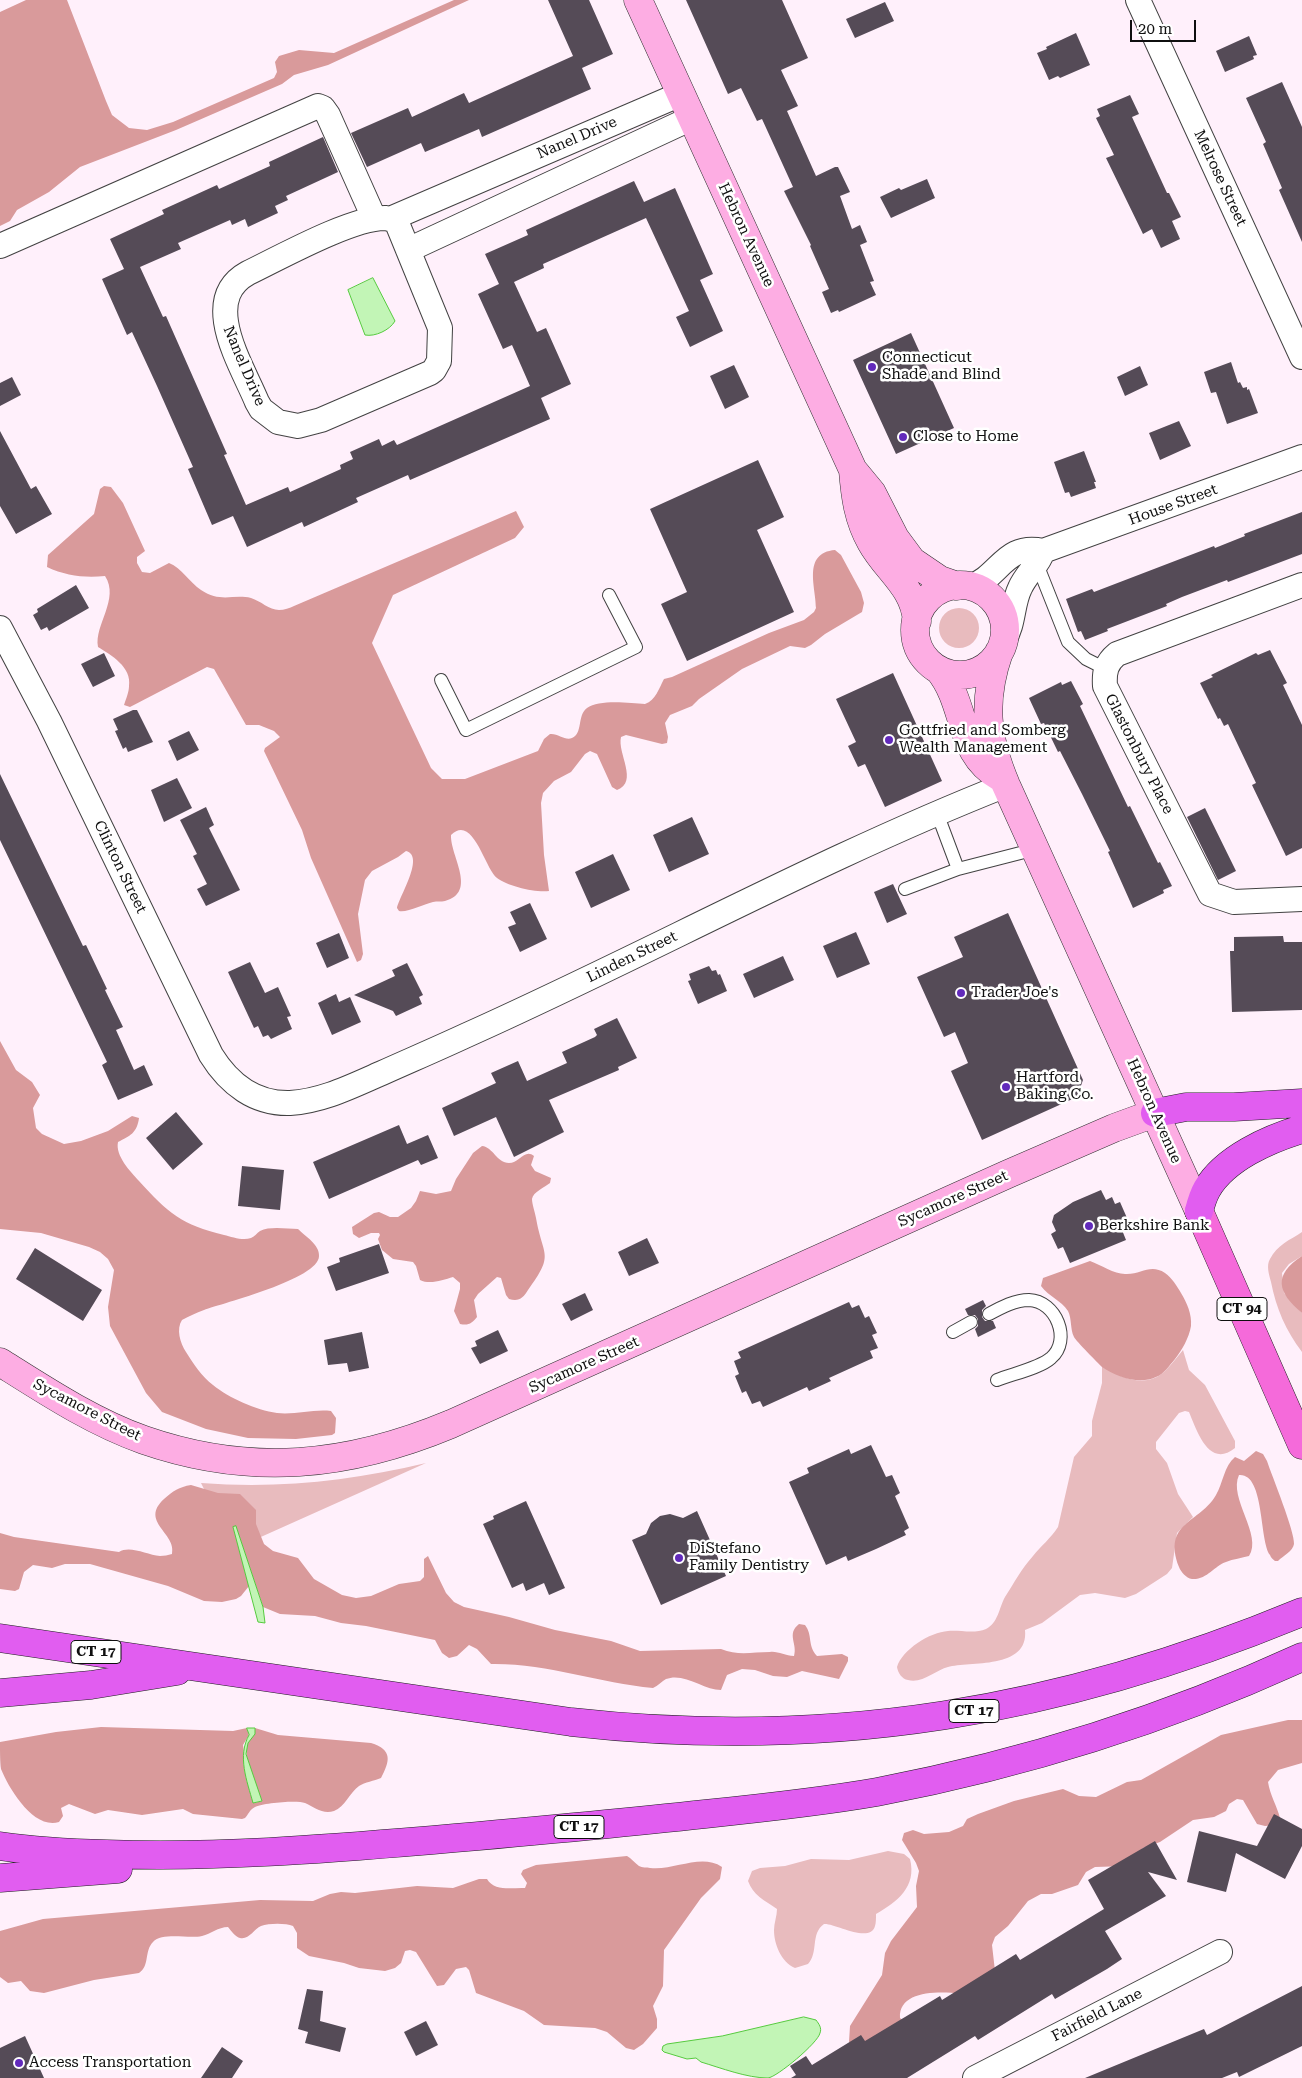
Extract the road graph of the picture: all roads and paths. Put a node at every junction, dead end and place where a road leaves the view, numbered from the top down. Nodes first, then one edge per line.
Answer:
1 (638, 0) edge
2 (1138, 0) edge
3 (686, 106) junction
4 (382, 218) junction
5 (0, 246) edge
6 (408, 250) junction
7 (1302, 357) edge
8 (1302, 457) edge
9 (853, 470) junction
10 (1040, 558) junction
11 (1302, 585) edge
12 (963, 586) junction
13 (609, 595) dead end
14 (917, 621) junction
15 (0, 628) edge
16 (1002, 646) junction
17 (1106, 669) junction
18 (939, 670) junction
19 (441, 680) dead end
20 (1005, 782) junction
21 (937, 813) junction
22 (1036, 850) junction
23 (958, 868) junction
24 (904, 889) dead end
25 (1302, 899) edge
26 (252, 1096) joint
27 (1302, 1103) edge
28 (1155, 1113) junction
29 (1302, 1129) edge
30 (1199, 1211) junction
31 (990, 1314) dead end
32 (971, 1322) dead end
33 (952, 1332) dead end
34 (0, 1362) edge
35 (997, 1380) dead end
36 (1302, 1445) edge
37 (1302, 1612) edge
38 (0, 1638) edge
39 (1302, 1657) edge
40 (193, 1667) junction
41 (0, 1693) edge
42 (0, 1846) edge
43 (235, 1854) junction
44 (0, 1878) edge
45 (1220, 1952) dead end
46 (975, 2078) edge

1 - 3 main road, Hebron Avenue
2 - 7 street, Melrose Street
3 - 4 street, Nanel Drive
3 - 6 street, Nanel Drive
3 - 9 main road, Hebron Avenue
4 - 5 street, Nanel Drive
4 - 6 street, Nanel Drive
4 - 6 street, Nanel Drive
8 - 10 street, House Street
9 - 12 main road, Hebron Avenue
9 - 14 main road, Hebron Avenue
10 - 12 street, House Street
10 - 16 street
10 - 17 lane
11 - 17 street
12 - 14 main road
12 - 16 main road
13 - 19 lane
14 - 18 main road
15 - 26 street, Clinton Street
16 - 18 main road
16 - 20 main road, Hebron Avenue
17 - 25 street, Glastonbury Place
18 - 20 main road, Hebron Avenue
20 - 21 street, Linden Street
20 - 22 main road, Hebron Avenue
21 - 23 lane
21 - 26 street, Linden Street
22 - 23 lane
22 - 28 main road, Hebron Avenue
23 - 24 lane
27 - 28 highway
28 - 30 main road, Hebron Avenue / CT 94
28 - 34 main road, Sycamore Street
29 - 30 highway
30 - 36 main road, Hebron Avenue / CT 94
31 - 35 lane
32 - 33 lane
37 - 40 highway, CT 17
38 - 40 highway, CT 17
39 - 43 highway, CT 17
40 - 41 highway
42 - 43 highway, CT 17
43 - 44 highway
45 - 46 street, Fairfield Lane

